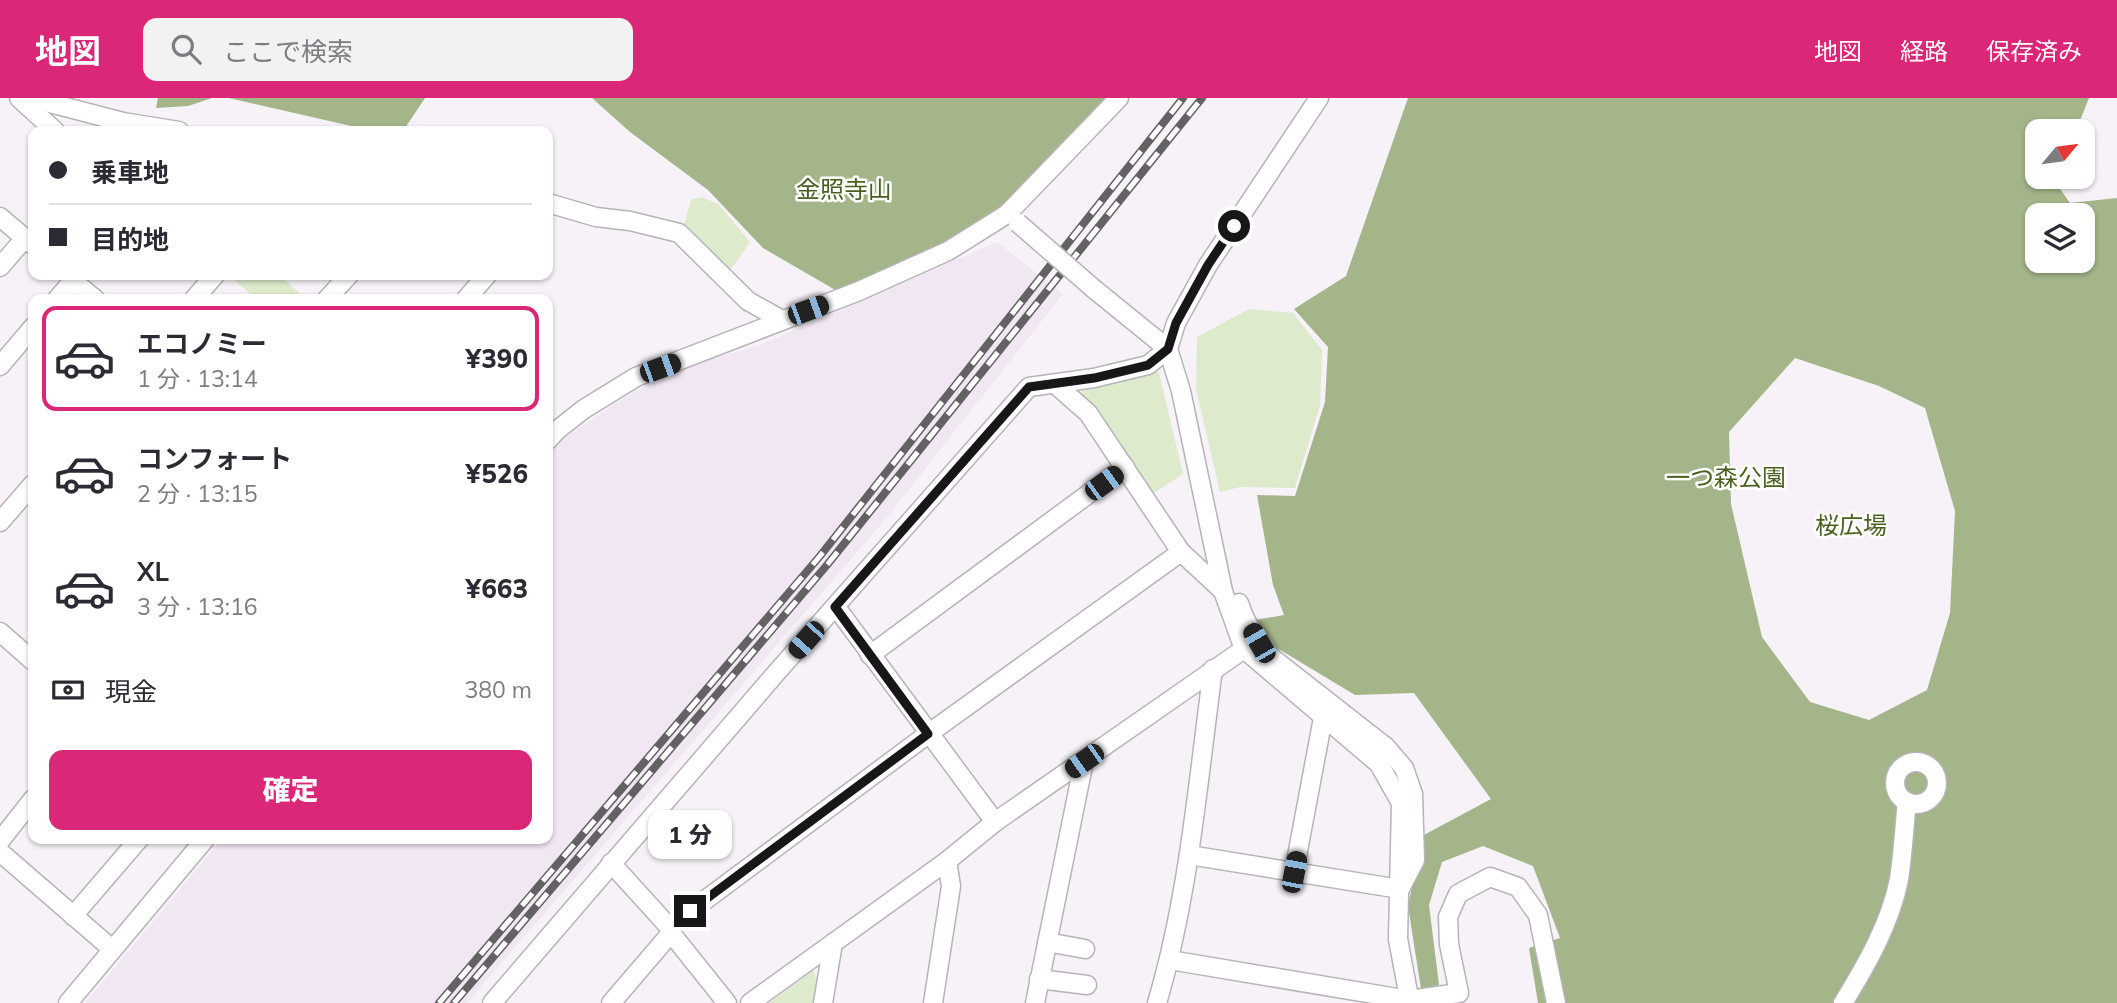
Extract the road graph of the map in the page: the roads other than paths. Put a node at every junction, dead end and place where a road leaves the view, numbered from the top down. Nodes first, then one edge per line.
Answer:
1 (19, 98) edge
2 (31, 98) edge
3 (1119, 98) edge
4 (1320, 98) edge
5 (50, 126) edge
6 (148, 126) edge
7 (553, 205) edge
8 (0, 217) edge
9 (1012, 219) junction
10 (28, 240) edge
11 (28, 244) edge
12 (0, 267) edge
13 (71, 280) edge
14 (211, 280) edge
15 (344, 280) edge
16 (483, 280) edge
17 (89, 294) edge
18 (198, 294) edge
19 (332, 294) edge
20 (470, 294) edge
21 (782, 320) junction
22 (28, 333) edge
23 (1168, 349) junction
24 (0, 366) edge
25 (1055, 384) junction
26 (553, 434) edge
27 (1125, 467) junction
28 (28, 490) edge
29 (0, 522) edge
30 (1209, 524) junction
31 (1181, 552) junction
32 (1223, 591) junction
33 (835, 607) junction
34 (0, 632) edge
35 (1244, 649) junction
36 (28, 650) edge
37 (870, 655) junction
38 (1213, 669) junction
39 (1323, 718) junction
40 (928, 734) junction
41 (1084, 761) junction
42 (1907, 802) dead end
43 (28, 805) edge
44 (995, 822) junction
45 (0, 841) edge
46 (135, 844) edge
47 (201, 844) edge
48 (0, 852) edge
49 (1189, 855) junction
50 (947, 861) junction
51 (611, 863) junction
52 (1294, 872) junction
53 (1400, 889) junction
54 (73, 916) junction
55 (670, 930) junction
56 (1047, 942) junction
57 (833, 943) junction
58 (112, 948) junction
59 (1085, 949) dead end
60 (1170, 960) junction
61 (1040, 979) junction
62 (1087, 985) dead end
63 (1410, 1001) edge
64 (68, 1003) edge
65 (492, 1003) edge
66 (611, 1003) edge
67 (727, 1003) edge
68 (750, 1003) edge
69 (823, 1003) edge
70 (933, 1003) edge
71 (1035, 1003) edge
72 (1157, 1003) edge
73 (1556, 1003) edge
74 (1843, 1003) edge

1 - 5 street
2 - 6 street
3 - 9 street
4 - 23 street
7 - 21 street
8 - 10 street
9 - 21 street
9 - 23 street, bridge
11 - 12 street
13 - 17 street
14 - 18 street
15 - 19 street
16 - 20 street
21 - 26 street
22 - 24 street
23 - 25 street
23 - 30 street
25 - 27 street
25 - 33 street
27 - 31 street
27 - 37 street
28 - 29 street
30 - 32 street
30 - 53 street
31 - 32 street
31 - 40 street
32 - 35 street
33 - 37 street
33 - 51 street
34 - 36 street
35 - 38 street
35 - 39 street
37 - 40 street
38 - 41 street
38 - 49 street
39 - 52 street
39 - 53 street
40 - 44 street
40 - 55 street
41 - 44 street
41 - 56 street
42 - 74 street
43 - 45 street
44 - 50 street
46 - 54 street
47 - 58 street
48 - 54 street
49 - 52 street
49 - 60 street
50 - 57 street
50 - 70 street
51 - 55 street
51 - 65 street
52 - 53 street
53 - 63 street
54 - 58 street
55 - 66 street
55 - 67 street
56 - 59 street
56 - 61 street
57 - 68 street
57 - 69 street
58 - 64 street
60 - 63 street
60 - 72 street
61 - 62 street
61 - 71 street
63 - 73 street

